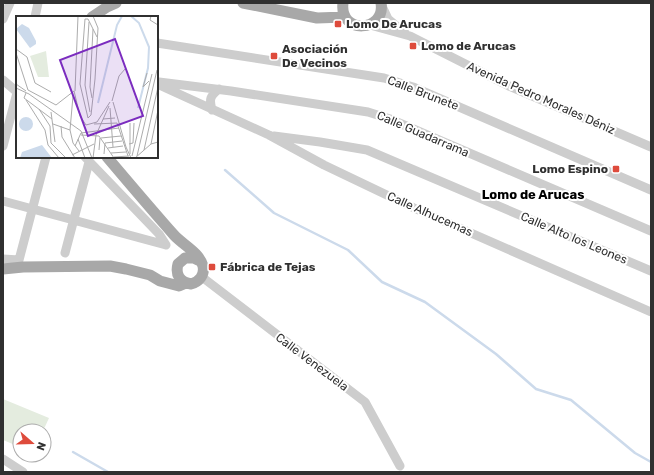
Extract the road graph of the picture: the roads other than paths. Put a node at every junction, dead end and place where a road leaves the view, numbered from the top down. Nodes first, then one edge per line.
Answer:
1 (10, 3) edge
2 (38, 3) edge
3 (116, 3) edge
4 (243, 3) edge
5 (381, 3) edge
6 (343, 9) edge
7 (35, 16) edge
8 (93, 16) edge
9 (3, 19) edge
10 (370, 25) junction
11 (410, 36) junction
12 (158, 43) edge
13 (3, 80) edge
14 (158, 83) edge
15 (158, 83) edge
16 (218, 89) junction
17 (16, 91) edge
18 (16, 96) edge
19 (212, 110) junction
20 (269, 135) junction
21 (3, 146) edge
22 (651, 147) edge
23 (46, 158) edge
24 (108, 158) edge
25 (87, 159) edge
26 (651, 189) edge
27 (3, 201) edge
28 (32, 208) junction
29 (73, 220) junction
30 (651, 231) edge
31 (175, 236) junction
32 (65, 253) dead end
33 (3, 259) edge
34 (198, 260) junction
35 (178, 266) junction
36 (3, 269) edge
37 (651, 271) edge
38 (150, 275) junction
39 (202, 277) junction
40 (186, 283) junction
41 (651, 312) edge
42 (3, 459) edge
43 (400, 466) dead end
44 (23, 472) edge

1 - 9 street
2 - 7 street
3 - 8 main road
4 - 6 main road
5 - 10 main road
5 - 11 street
6 - 10 main road
10 - 11 street
11 - 22 street, Avenida Pedro Morales Déniz
12 - 26 street, Calle Brunete
13 - 17 street
14 - 16 street, Calle Guadarrama
15 - 19 street, Calle Alhucemas
16 - 19 street
16 - 30 street, Calle Guadarrama
18 - 21 street
19 - 20 street, Calle Alhucemas
20 - 37 street, Calle Alto los Leones
20 - 41 street, Calle Alhucemas
23 - 28 street
24 - 31 main road
25 - 29 street
25 - 29 street
27 - 28 street
28 - 29 street
28 - 33 street
29 - 32 street
31 - 34 main road
31 - 35 main road
34 - 35 main road
34 - 39 main road
35 - 38 main road
35 - 40 main road
36 - 38 main road
38 - 40 main road
39 - 40 main road
39 - 43 street, Calle Venezuela
42 - 44 street

